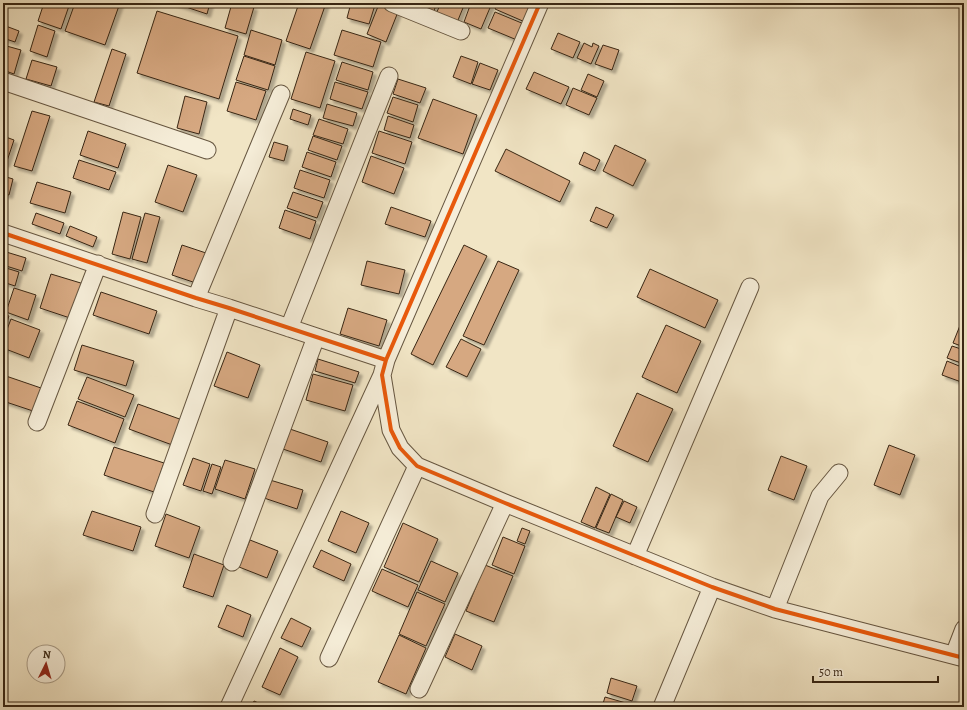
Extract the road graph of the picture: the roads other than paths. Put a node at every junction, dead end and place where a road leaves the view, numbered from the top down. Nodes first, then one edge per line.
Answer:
1 (392, 3) edge
2 (540, 3) edge
3 (461, 31) dead end
4 (389, 76) dead end
5 (3, 81) edge
6 (280, 94) dead end
7 (207, 150) dead end
8 (3, 233) edge
9 (98, 264) junction
10 (750, 287) dead end
11 (196, 298) junction
12 (230, 308) junction
13 (289, 328) junction
14 (316, 337) junction
15 (384, 368) junction
16 (38, 422) dead end
17 (417, 466) junction
18 (839, 473) dead end
19 (505, 503) junction
20 (155, 514) dead end
21 (635, 556) junction
22 (232, 562) dead end
23 (712, 587) junction
24 (775, 609) junction
25 (964, 629) edge
26 (959, 656) edge
27 (329, 658) dead end
28 (419, 689) dead end
29 (228, 707) edge
30 (662, 707) edge

1 - 3 street
2 - 15 street
4 - 13 street
5 - 7 street
6 - 11 street
8 - 9 street
9 - 11 street
9 - 16 street
10 - 21 street
11 - 12 street
12 - 13 street
12 - 20 street
13 - 14 street
14 - 15 street
14 - 22 street
15 - 17 street
15 - 29 street
17 - 19 street
17 - 27 street
18 - 24 street
19 - 21 street
19 - 28 street
21 - 23 street
23 - 24 street
23 - 30 street
24 - 26 street
25 - 26 street

